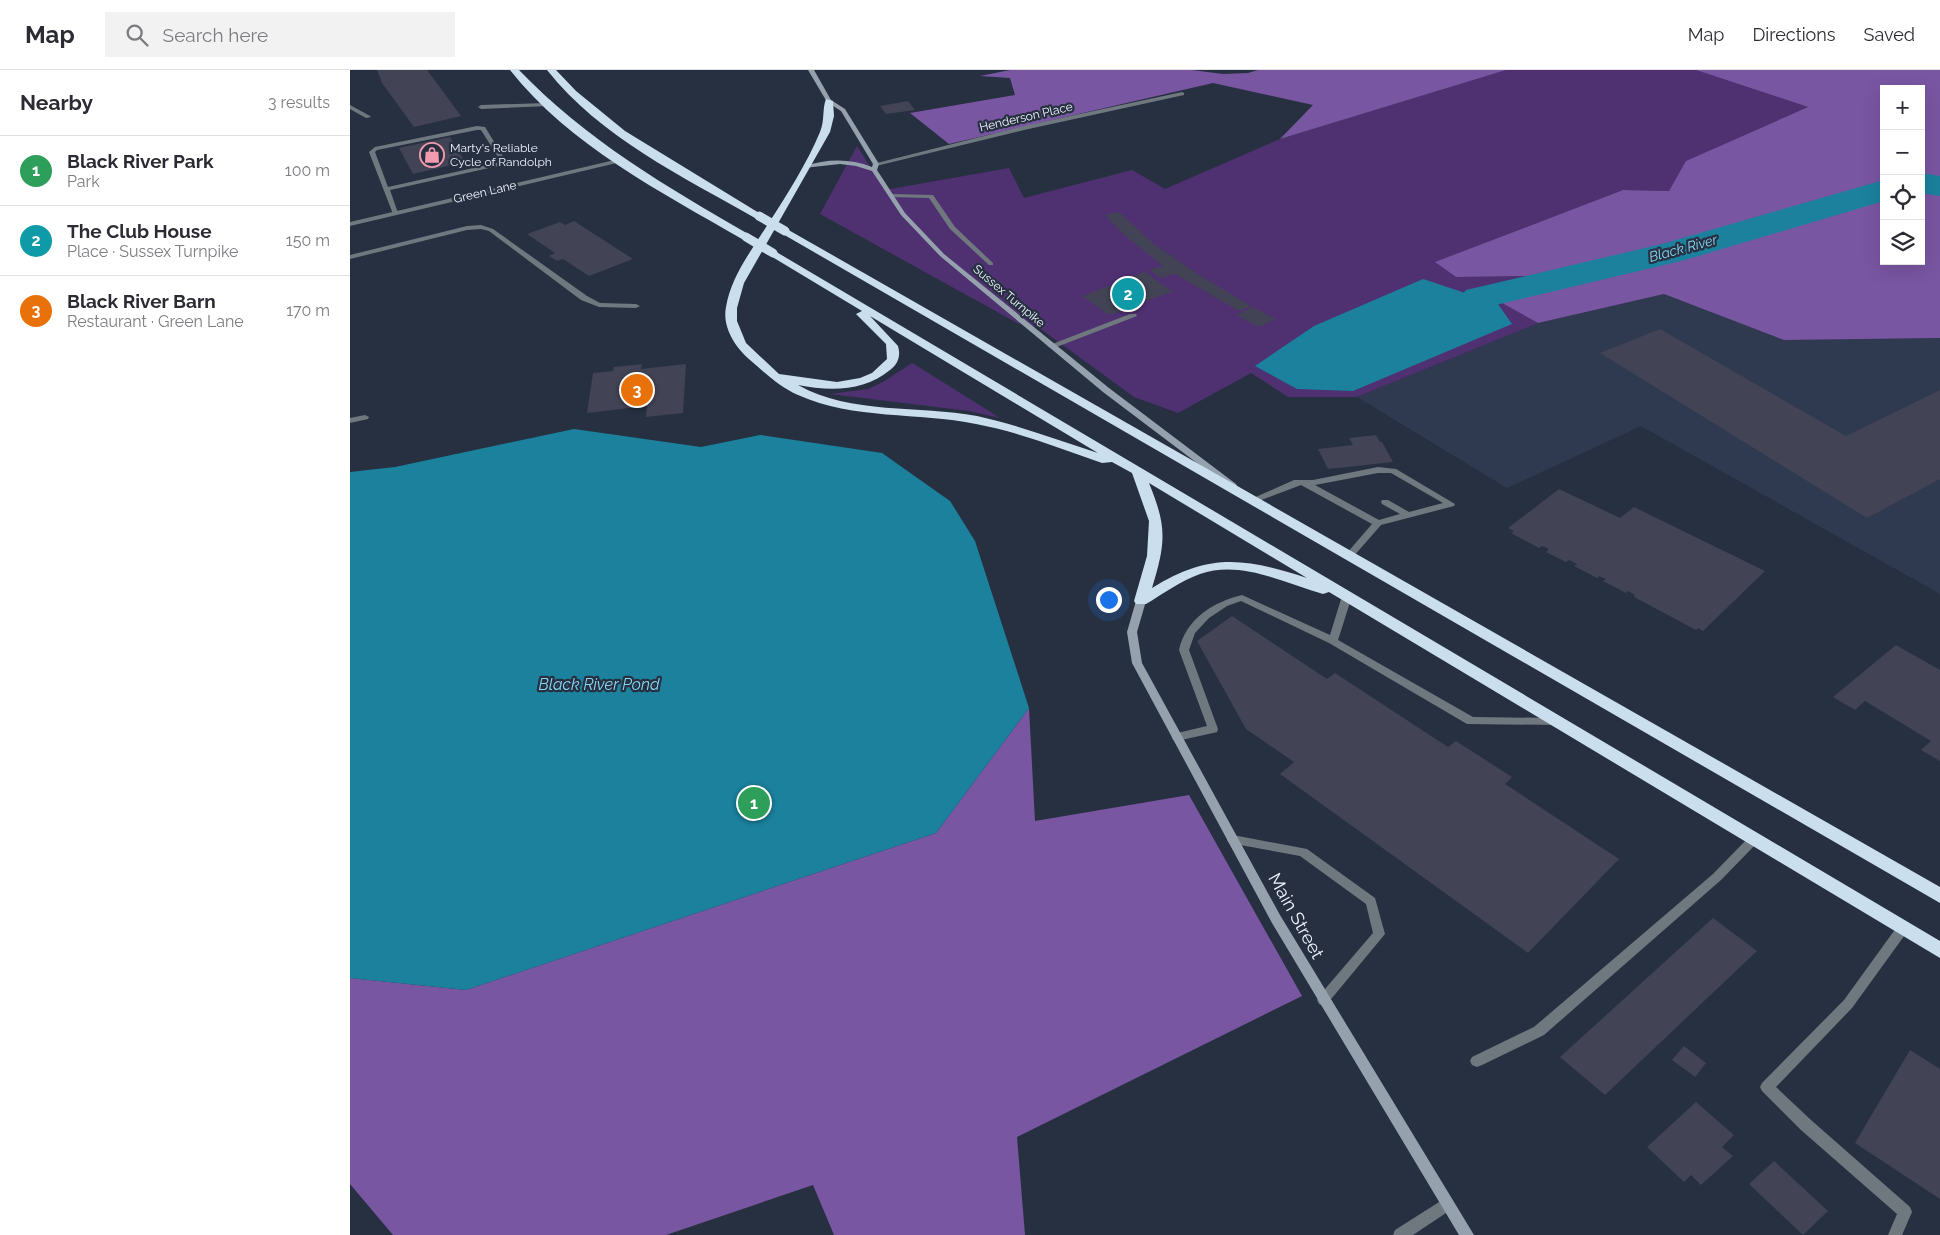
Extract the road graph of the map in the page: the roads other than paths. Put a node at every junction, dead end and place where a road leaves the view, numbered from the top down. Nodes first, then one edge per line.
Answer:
1 (514, 70) edge
2 (550, 70) edge
3 (811, 70) edge
4 (1182, 94) dead end
5 (828, 101) junction
6 (546, 104) junction
7 (350, 107) edge
8 (481, 108) dead end
9 (368, 117) dead end
10 (620, 161) junction
11 (806, 166) junction
12 (875, 167) junction
13 (386, 189) junction
14 (892, 196) junction
15 (396, 213) junction
16 (350, 224) edge
17 (350, 257) edge
18 (992, 264) dead end
19 (841, 294) junction
20 (636, 306) dead end
21 (1133, 316) dead end
22 (1051, 346) junction
23 (769, 372) junction
24 (365, 417) dead end
25 (350, 421) edge
26 (1136, 469) junction
27 (1342, 477) junction
28 (1304, 483) junction
29 (1355, 485) dead end
30 (1249, 498) junction
31 (1385, 502) dead end
32 (1408, 515) junction
33 (1378, 523) junction
34 (1350, 555) junction
35 (1347, 596) junction
36 (1141, 602) junction
37 (1333, 641) junction
38 (1558, 722) junction
39 (1177, 737) junction
40 (1754, 839) junction
41 (1234, 840) junction
42 (1940, 896) edge
43 (1903, 928) junction
44 (1940, 950) edge
45 (1323, 1000) junction
46 (1477, 1061) dead end
47 (1447, 1204) junction
48 (1400, 1235) edge
49 (1467, 1235) edge
50 (1895, 1235) edge

1 - 6 highway
2 - 30 highway, bridge
3 - 5 main road, Sussex Turnpike
4 - 12 street, Henderson Place
5 - 11 highway
5 - 12 main road, Sussex Turnpike
6 - 8 street
6 - 10 highway
7 - 9 street
10 - 15 street, Green Lane
10 - 19 highway, bridge
11 - 12 main road
11 - 23 highway
12 - 14 main road, Sussex Turnpike
13 - 13 street
13 - 15 street
14 - 18 street
14 - 22 main road, Sussex Turnpike
15 - 16 street, Green Lane
17 - 20 street
19 - 23 highway
19 - 26 highway
21 - 22 street
22 - 30 main road, Sussex Turnpike
23 - 26 highway
24 - 25 street
26 - 35 highway
26 - 36 highway
27 - 28 street
27 - 29 street
27 - 32 street
28 - 30 street
28 - 33 street
30 - 34 highway
31 - 32 street
32 - 33 street
33 - 34 street
34 - 42 highway
35 - 36 highway
35 - 37 street
35 - 38 highway
36 - 39 main road, Main Street
37 - 38 street
37 - 39 street
38 - 40 highway
39 - 41 main road, Main Street
40 - 43 highway
40 - 46 street
41 - 45 main road, Main Street
41 - 45 street
43 - 44 highway
43 - 50 street
45 - 47 main road, Main Street
47 - 48 street
47 - 49 main road, Main Street

